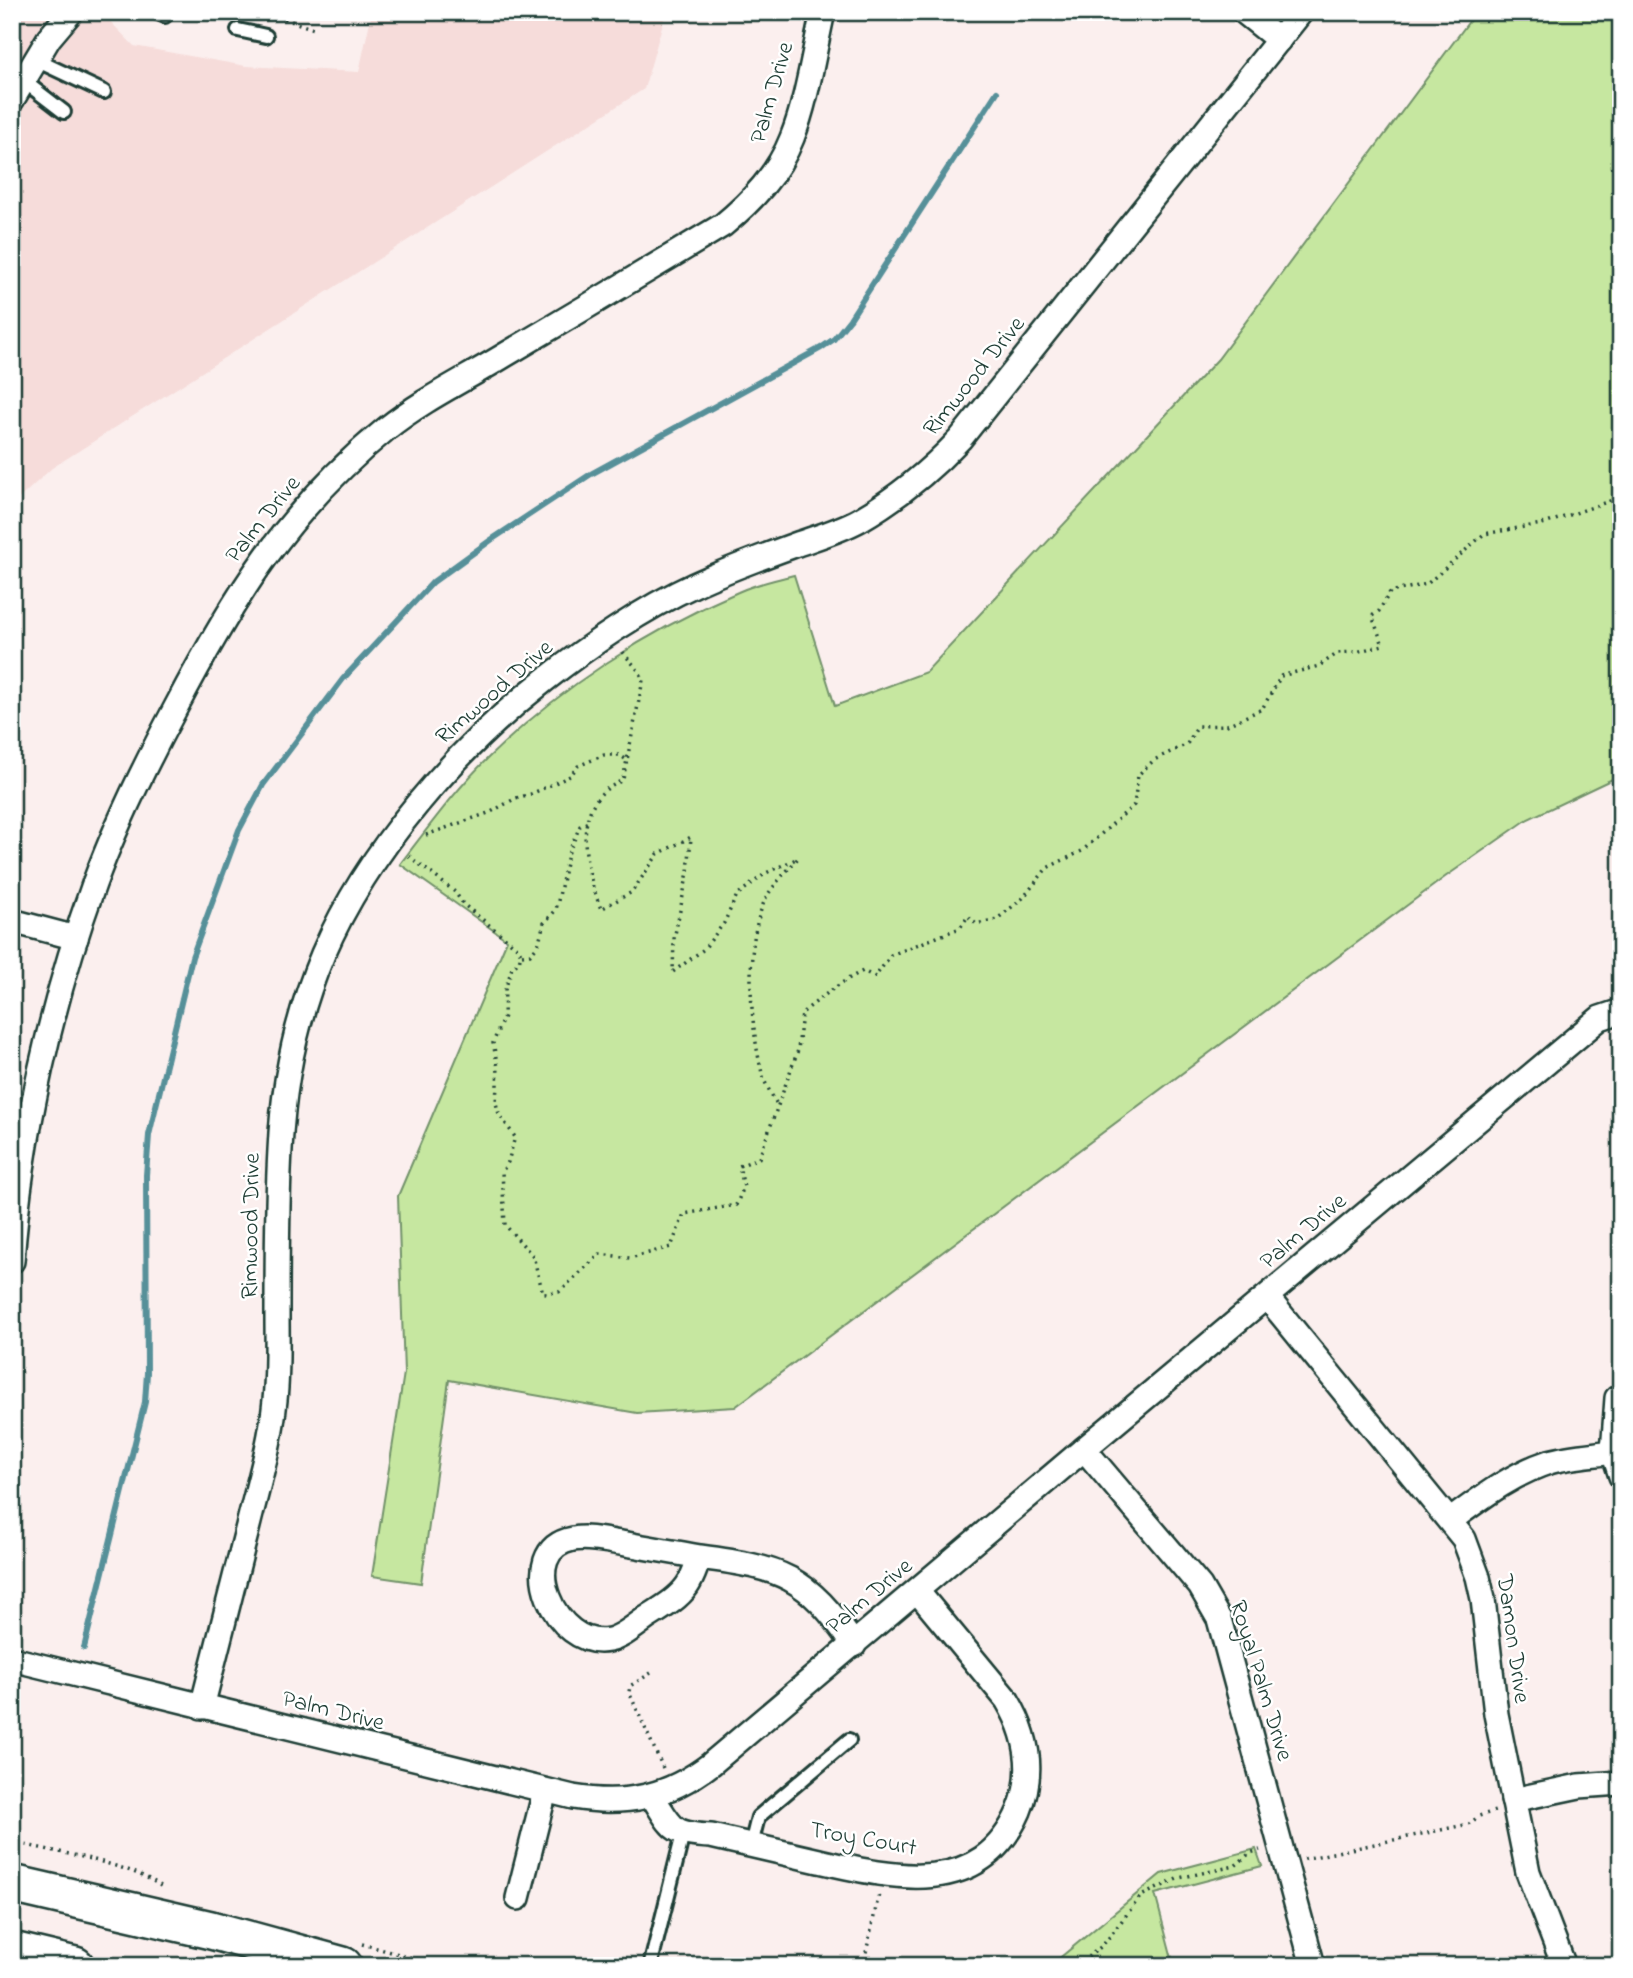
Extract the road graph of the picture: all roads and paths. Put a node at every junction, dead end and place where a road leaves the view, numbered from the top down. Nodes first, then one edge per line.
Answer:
1 (71, 12) edge
2 (288, 12) edge
3 (823, 12) edge
4 (1244, 12) edge
5 (1301, 12) edge
6 (314, 29) dead end
7 (238, 30) dead end
8 (266, 36) dead end
9 (1279, 40) junction
10 (36, 60) junction
11 (19, 91) edge
12 (104, 92) dead end
13 (64, 112) dead end
14 (1621, 497) edge
15 (623, 652) dead end
16 (627, 761) junction
17 (588, 822) junction
18 (426, 835) dead end
19 (410, 856) dead end
20 (12, 921) edge
21 (76, 938) junction
22 (521, 955) junction
23 (1621, 1011) edge
24 (778, 1107) junction
25 (12, 1261) edge
26 (1267, 1297) junction
27 (1617, 1398) dead end
28 (1084, 1448) junction
29 (1613, 1452) junction
30 (1621, 1476) edge
31 (1451, 1520) junction
32 (700, 1557) junction
33 (918, 1591) junction
34 (854, 1645) junction
35 (12, 1659) edge
36 (651, 1673) dead end
37 (202, 1707) junction
38 (849, 1740) dead end
39 (665, 1771) dead end
40 (1621, 1783) edge
41 (545, 1791) junction
42 (652, 1796) junction
43 (1504, 1805) junction
44 (683, 1835) junction
45 (751, 1845) junction
46 (1264, 1848) dead end
47 (1298, 1861) dead end
48 (12, 1884) edge
49 (880, 1892) dead end
50 (518, 1898) dead end
51 (12, 1951) edge
52 (651, 1963) dead end
53 (75, 1966) edge
54 (343, 1966) edge
55 (863, 1966) edge
56 (1077, 1966) edge
57 (1313, 1966) edge
58 (1564, 1966) edge

1 - 10 street
2 - 6 path
3 - 21 street, Palm Drive
4 - 9 street
5 - 9 street, Rimwood Drive
7 - 8 lane
9 - 37 street, Rimwood Drive
10 - 11 street
10 - 12 lane
11 - 13 lane
14 - 24 path
15 - 16 path
16 - 17 path
16 - 18 path
17 - 22 path
17 - 24 path
19 - 22 path
20 - 21 street
21 - 25 street, Palm Drive
22 - 24 path
23 - 26 street, Palm Drive
26 - 28 street, Palm Drive
26 - 31 street, Damon Drive
27 - 29 street
28 - 33 street, Palm Drive
28 - 57 street, Royal Palm Drive
29 - 30 street
29 - 31 street
31 - 43 street, Damon Drive
32 - 32 street
32 - 34 street
33 - 34 street, Palm Drive
33 - 45 street, Troy Court
34 - 42 street, Palm Drive
35 - 37 street, Palm Drive
36 - 39 path
37 - 41 street, Palm Drive
38 - 45 lane, Troy Court
40 - 43 street
41 - 42 street, Palm Drive
41 - 50 street
42 - 44 street
43 - 47 path
43 - 58 street, Damon Drive
44 - 45 street, Troy Court
44 - 52 lane
46 - 56 path
48 - 54 main road
49 - 55 path
51 - 53 main road

